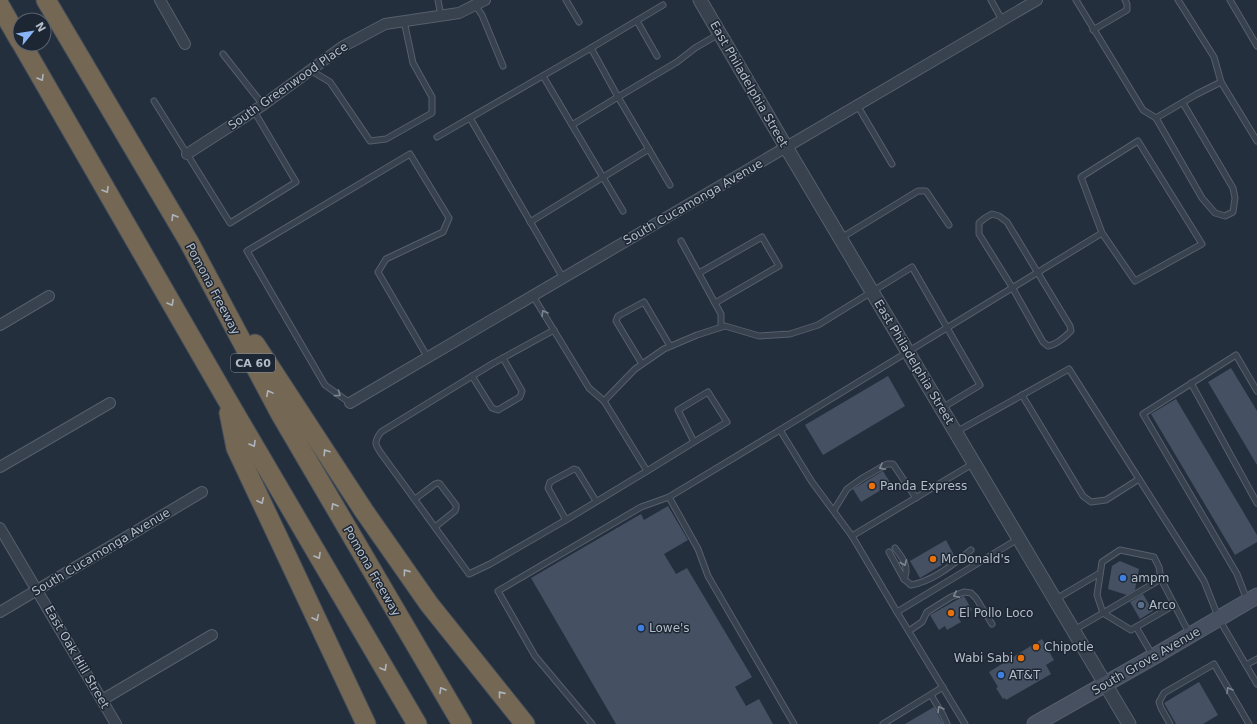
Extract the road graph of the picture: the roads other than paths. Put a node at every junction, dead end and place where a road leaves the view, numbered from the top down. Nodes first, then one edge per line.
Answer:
1 (46, 0) edge
2 (160, 0) edge
3 (438, 0) edge
4 (484, 0) edge
5 (566, 0) edge
6 (700, 0) edge
7 (991, 0) edge
8 (1036, 0) edge
9 (1076, 0) edge
10 (1125, 0) edge
11 (1178, 0) edge
12 (1230, 0) edge
13 (475, 5) junction
14 (663, 5) dead end
15 (0, 6) edge
16 (441, 16) junction
17 (1002, 20) junction
18 (404, 21) junction
19 (637, 21) junction
20 (579, 22) dead end
21 (12, 27) edge
22 (1093, 30) junction
23 (720, 34) junction
24 (185, 44) dead end
25 (1257, 46) edge
26 (590, 48) junction
27 (27, 52) edge
28 (224, 54) dead end
29 (657, 56) dead end
30 (503, 66) dead end
31 (310, 70) junction
32 (544, 76) junction
33 (1222, 82) junction
34 (618, 97) junction
35 (154, 101) dead end
36 (1183, 103) junction
37 (263, 105) junction
38 (858, 105) junction
39 (254, 111) junction
40 (470, 118) junction
41 (1156, 118) junction
42 (572, 125) junction
43 (437, 138) dead end
44 (1257, 141) edge
45 (786, 147) junction
46 (649, 150) junction
47 (187, 154) junction
48 (892, 164) dead end
49 (604, 178) junction
50 (670, 185) dead end
51 (622, 211) dead end
52 (530, 222) junction
53 (949, 225) dead end
54 (1102, 233) junction
55 (841, 239) junction
56 (680, 241) dead end
57 (189, 242) junction
58 (1037, 272) junction
59 (699, 273) junction
60 (563, 278) junction
61 (1012, 287) junction
62 (872, 292) junction
63 (49, 296) dead end
64 (533, 296) junction
65 (715, 303) junction
66 (0, 324) edge
67 (721, 327) junction
68 (946, 327) junction
69 (554, 330) junction
70 (670, 346) junction
71 (907, 351) junction
72 (428, 358) junction
73 (502, 358) junction
74 (642, 364) junction
75 (472, 376) junction
76 (1191, 383) junction
77 (1257, 391) edge
78 (1022, 395) junction
79 (226, 398) junction
80 (604, 401) junction
81 (110, 403) dead end
82 (350, 404) joint
83 (941, 408) junction
84 (780, 430) junction
85 (956, 432) junction
86 (694, 442) junction
87 (974, 464) junction
88 (0, 467) edge
89 (648, 471) junction
90 (1139, 479) junction
91 (202, 492) dead end
92 (669, 497) junction
93 (916, 498) junction
94 (415, 499) junction
95 (596, 501) junction
96 (1257, 503) edge
97 (834, 510) junction
98 (566, 520) junction
99 (435, 527) junction
100 (0, 528) edge
101 (852, 536) junction
102 (1019, 539) junction
103 (896, 548) dead end
104 (971, 550) dead end
105 (889, 552) dead end
106 (1100, 573) junction
107 (904, 579) junction
108 (1161, 579) junction
109 (37, 590) junction
110 (1252, 599) edge
111 (1055, 600) junction
112 (1174, 605) junction
113 (0, 612) edge
114 (897, 612) junction
115 (1103, 613) junction
116 (1219, 619) junction
117 (992, 624) dead end
118 (1136, 627) junction
119 (1073, 630) junction
120 (909, 631) junction
121 (212, 635) dead end
122 (1191, 636) junction
123 (1154, 657) junction
124 (1257, 659) edge
125 (1246, 665) junction
126 (1105, 684) junction
127 (1257, 684) edge
128 (942, 687) junction
129 (931, 694) junction
130 (102, 700) junction
131 (116, 724) edge
132 (366, 724) edge
133 (417, 724) edge
134 (462, 724) edge
135 (525, 724) edge
136 (592, 724) edge
137 (794, 724) edge
138 (884, 724) edge
139 (947, 724) edge
140 (965, 724) edge
141 (1035, 724) edge
142 (1129, 724) edge
143 (1170, 724) edge
144 (1249, 724) edge

57 -> 1 highway, Pomona Freeway / CA 60
2 - 24 street
3 - 16 lane
4 - 13 street, South Greenwood Place
5 - 20 lane
6 - 23 street, East Philadelphia Street
7 - 17 lane
8 - 17 street, South Cucamonga Avenue
9 - 22 lane
10 - 22 lane
11 - 33 lane
12 - 25 lane
13 - 16 street, South Greenwood Place
13 - 30 lane
14 - 19 lane
15 - 21 highway
16 - 18 street, South Greenwood Place
17 - 38 street, South Cucamonga Avenue
18 - 31 street, South Greenwood Place
18 - 31 lane
19 - 26 lane
19 - 29 lane
22 - 41 lane
23 - 34 lane
23 - 45 street, East Philadelphia Street
26 - 32 lane
26 - 34 lane
27 -> 79 highway, CA 60
28 - 37 lane
31 - 37 street, South Greenwood Place
32 - 40 lane
32 - 42 lane
33 - 36 lane
33 - 44 lane
34 - 42 lane
34 - 46 lane
35 - 47 lane
36 - 41 lane
36 - 41 lane
37 - 39 street, South Greenwood Place
38 - 45 street, South Cucamonga Avenue
38 - 48 lane
39 - 47 street, South Greenwood Place
39 - 47 lane
40 - 43 lane
40 - 52 lane
42 - 49 lane
45 - 55 street, East Philadelphia Street
45 - 60 street, South Cucamonga Avenue
46 - 49 lane
46 - 50 lane
49 - 51 lane
49 - 52 lane
52 - 60 lane
53 - 55 lane
54 - 54 lane
54 - 58 lane
55 - 62 street, East Philadelphia Street
56 - 59 lane
134 -> 57 highway, Pomona Freeway / CA 60
135 -> 57 highway
58 - 61 lane
58 - 61 lane
58 - 61 lane
59 - 65 lane
59 - 65 lane
60 - 64 street, South Cucamonga Avenue
61 - 68 lane
62 - 67 lane
62 - 68 lane
62 - 71 street, East Philadelphia Street
63 - 66 street
69 -> 64 lane
64 - 72 street, South Cucamonga Avenue
65 - 67 lane
67 - 70 lane
68 - 71 lane
68 - 83 lane
69 - 73 lane
69 - 80 lane
70 - 74 lane
70 - 74 lane
71 - 83 street, East Philadelphia Street
71 - 84 lane
72 - 82 street, South Cucamonga Avenue
72 -> 82 lane
73 - 75 lane
73 - 75 lane
74 - 80 lane
75 - 94 lane
76 - 77 lane
76 - 96 lane
76 - 110 lane
78 - 85 lane
78 - 90 lane
78 - 90 lane
79 -> 132 highway
79 -> 133 highway, CA 60
80 - 89 lane
81 - 88 street
83 - 85 street, East Philadelphia Street
84 - 92 lane
84 - 97 lane
85 - 87 street, East Philadelphia Street
86 - 86 lane
86 - 89 lane
87 - 93 lane
87 - 102 street, East Philadelphia Street
89 - 95 lane
90 - 116 lane
91 - 109 street, South Cucamonga Avenue
92 - 136 lane
92 - 137 lane
93 -> 97 lane
93 - 101 lane
94 - 99 lane
94 - 99 lane
95 - 98 lane
95 - 98 lane
97 - 101 lane
98 - 99 lane
100 - 109 street, East Oak Hill Street
101 - 114 lane
102 - 111 street, East Philadelphia Street
102 - 114 lane
103 -> 107 lane
104 - 107 lane
105 - 107 lane
106 - 108 lane
106 - 111 lane
106 - 115 lane
108 - 112 lane
108 - 115 lane
109 - 113 street, South Cucamonga Avenue
109 - 130 street, East Oak Hill Street
110 - 116 main road, South Grove Avenue
111 - 119 street, East Philadelphia Street
112 - 118 lane
112 - 122 lane
114 - 120 lane
115 - 118 lane
115 - 119 lane
116 - 122 main road, South Grove Avenue
116 - 125 lane
117 -> 120 lane
118 - 123 lane
119 - 126 street, East Philadelphia Street
120 - 128 lane
121 - 130 street
122 - 123 main road, South Grove Avenue
123 - 126 main road, South Grove Avenue
124 - 125 lane
125 - 127 lane
126 - 141 main road, South Grove Avenue
126 - 142 street, East Philadelphia Street
128 - 129 lane
128 - 140 lane
129 - 138 lane
139 -> 129 lane
130 - 131 street, East Oak Hill Street
144 -> 143 lane

